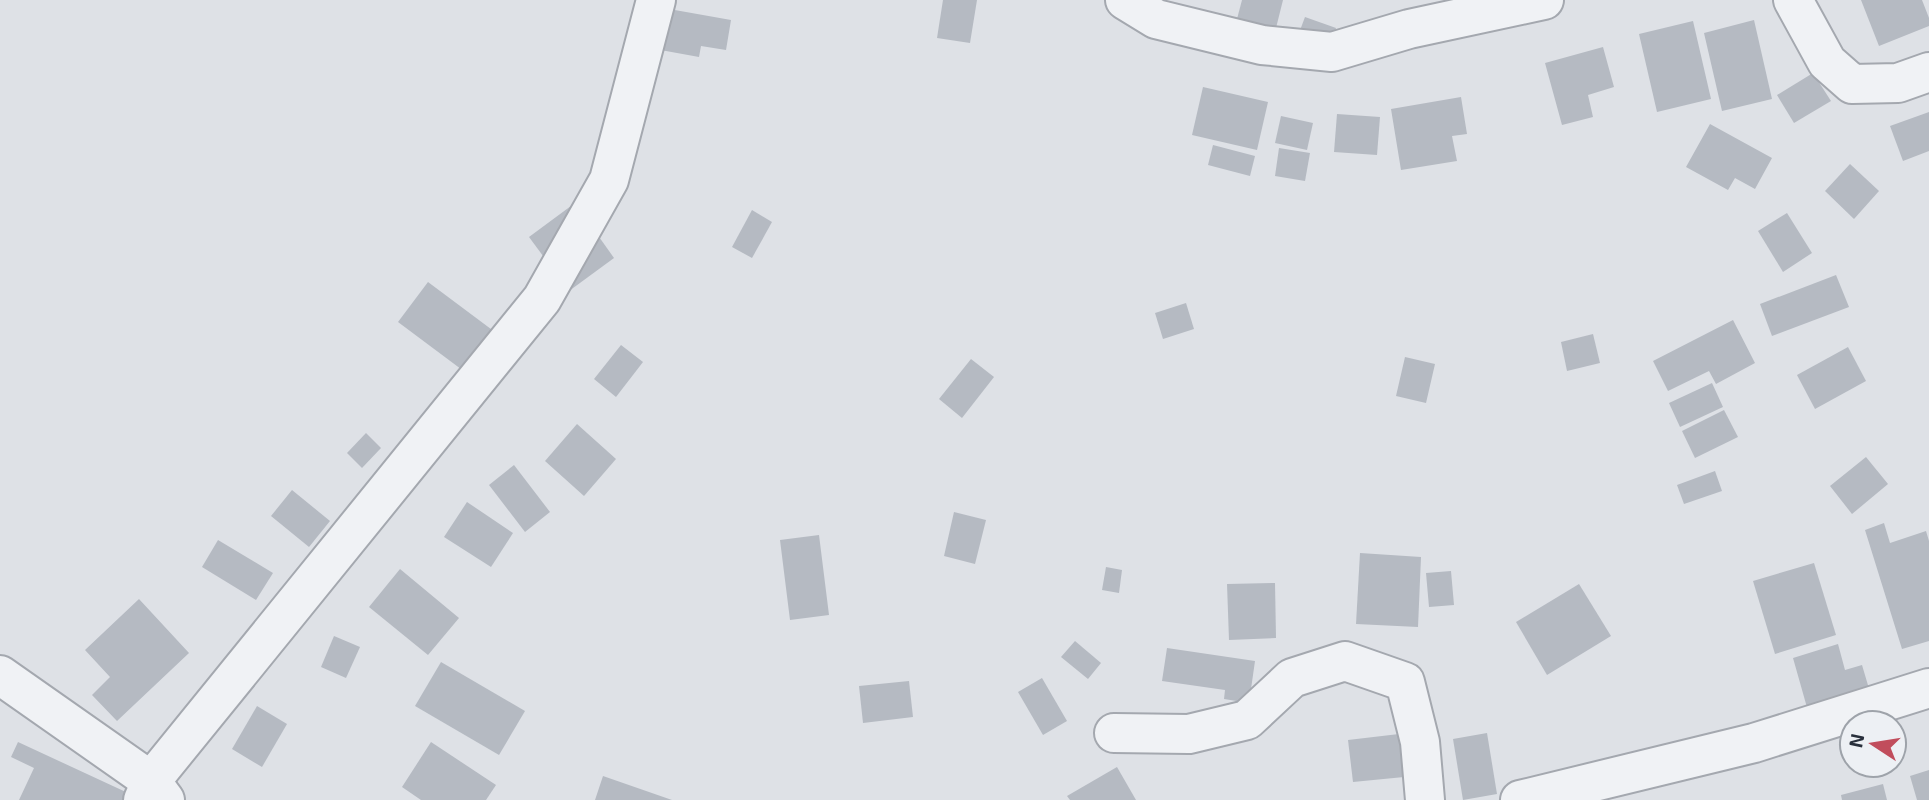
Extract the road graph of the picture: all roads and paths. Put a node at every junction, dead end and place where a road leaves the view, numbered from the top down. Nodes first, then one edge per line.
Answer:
1 (656, 0) edge
2 (1125, 0) edge
3 (1544, 0) edge
4 (1793, 0) edge
5 (1929, 72) edge
6 (0, 675) edge
7 (1929, 688) edge
8 (1115, 733) dead end
9 (153, 794) edge
10 (1425, 800) edge
11 (1520, 800) edge

1 - 9 street
2 - 3 street
4 - 5 street
6 - 9 street
7 - 11 street
8 - 10 street

